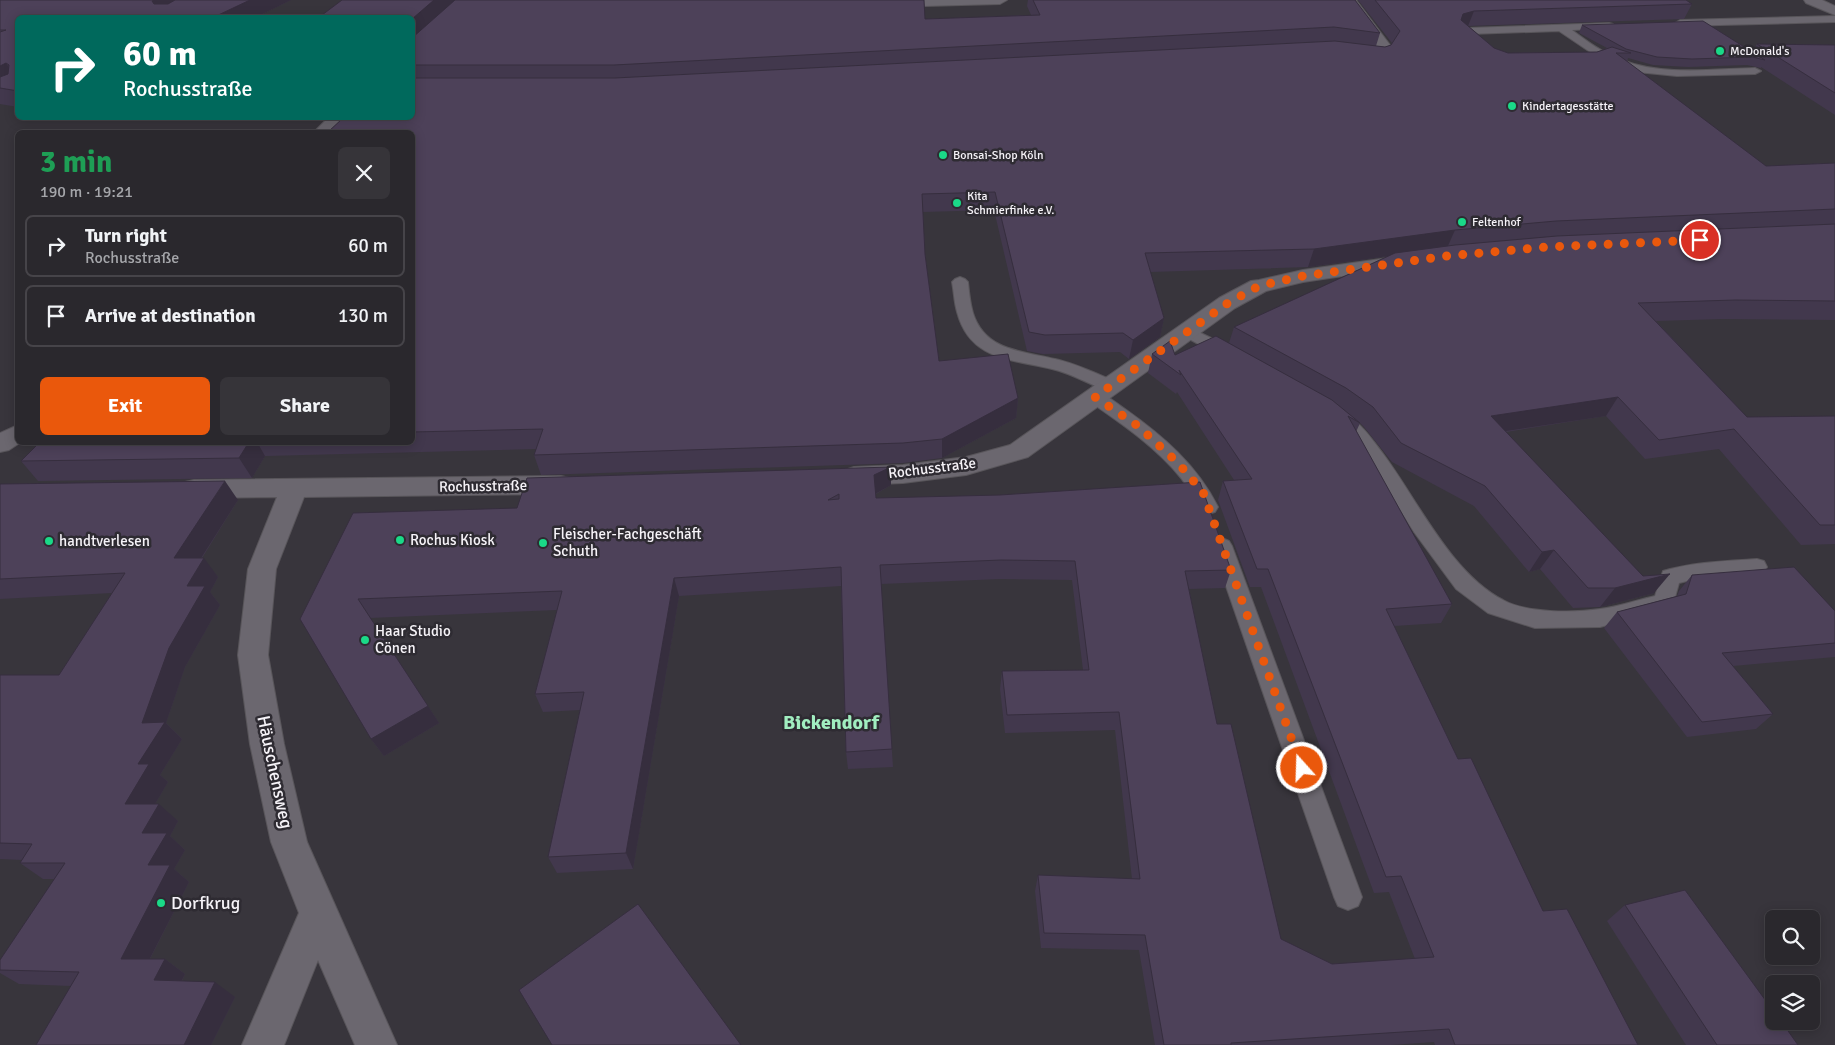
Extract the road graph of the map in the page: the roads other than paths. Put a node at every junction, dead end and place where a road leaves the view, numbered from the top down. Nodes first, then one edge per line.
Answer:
1 (1000, 0) edge
2 (1349, 0) edge
3 (1811, 0) edge
4 (874, 4) edge
5 (1835, 11) edge
6 (1835, 19) edge
7 (1672, 24) edge
8 (1562, 28) junction
9 (1477, 49) edge
10 (1340, 51) edge
11 (1604, 57) junction
12 (1589, 63) edge
13 (1677, 66) edge
14 (1755, 71) edge
15 (336, 120) edge
16 (324, 130) edge
17 (1428, 259) edge
18 (960, 282) dead end
19 (1188, 332) junction
20 (1244, 362) edge
21 (1103, 392) junction
22 (1316, 404) edge
23 (15, 435) edge
24 (0, 444) edge
25 (834, 476) edge
26 (588, 484) edge
27 (294, 488) junction
28 (168, 490) edge
29 (1758, 567) dead end
30 (1348, 897) dead end
31 (318, 914) junction
32 (263, 1045) edge
33 (376, 1045) edge

1 - 4 street
2 - 10 street
3 - 5 street
6 - 7 lane
8 - 9 lane
8 - 11 lane
8 - 13 lane
11 - 12 lane
11 - 14 lane
15 - 16 street
17 - 19 street, Rochusstraße
18 - 21 lane
19 - 20 lane
19 - 21 street, Rochusstraße
21 - 25 street, Rochusstraße
21 - 30 lane
22 - 29 lane
23 - 24 street
26 - 27 street, Rochusstraße
27 - 28 street, Rochusstraße
27 - 31 street, Häuschensweg
31 - 32 street
31 - 33 street, Häuschensweg

